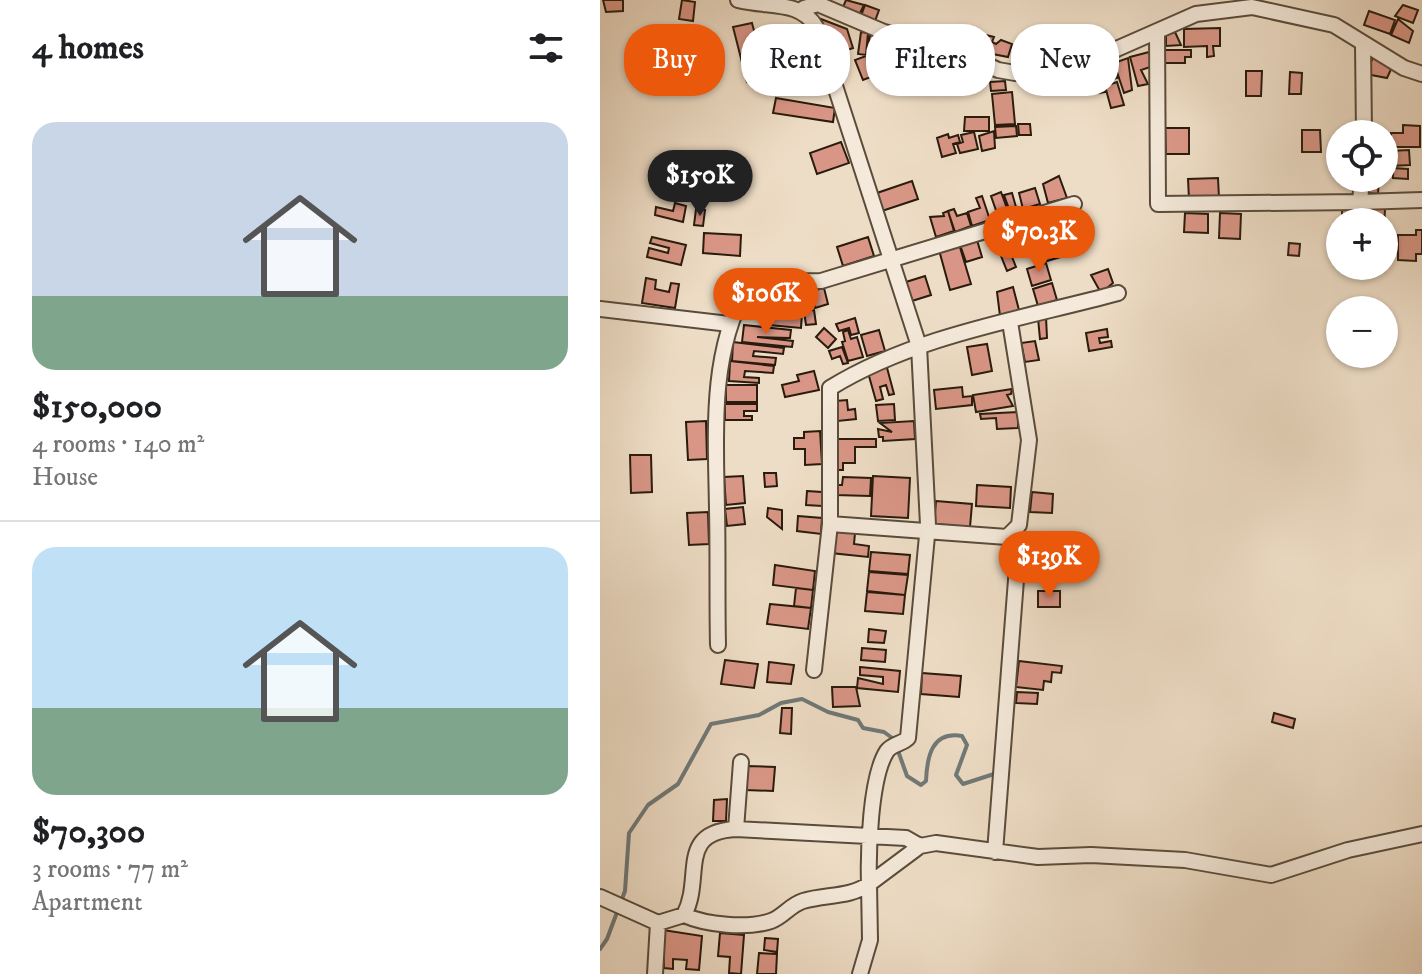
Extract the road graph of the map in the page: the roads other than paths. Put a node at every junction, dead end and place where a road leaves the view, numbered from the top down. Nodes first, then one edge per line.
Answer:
1 (738, 0) edge
2 (804, 8) junction
3 (1157, 31) junction
4 (1363, 44) junction
5 (1422, 74) edge
6 (1364, 120) edge
7 (1361, 192) edge
8 (1422, 200) edge
9 (1360, 202) junction
10 (1074, 204) dead end
11 (892, 259) junction
12 (1118, 293) dead end
13 (600, 309) edge
14 (1010, 322) junction
15 (729, 324) junction
16 (919, 346) junction
17 (830, 524) junction
18 (927, 533) junction
19 (1007, 537) junction
20 (718, 645) dead end
21 (814, 670) dead end
22 (741, 762) dead end
23 (736, 829) junction
24 (1422, 834) edge
25 (868, 838) junction
26 (920, 846) junction
27 (995, 852) junction
28 (869, 884) junction
29 (612, 902) edge
30 (684, 915) junction
31 (658, 923) junction
32 (655, 974) edge
33 (860, 974) edge

1 - 2 street
2 - 3 street
2 - 11 street
3 - 4 street
3 - 9 street
4 - 5 street
4 - 6 street
7 - 9 street
8 - 9 street
10 - 11 street
11 - 15 street
11 - 16 street
12 - 14 street
13 - 15 street
14 - 16 street
14 - 19 street
15 - 20 street
16 - 17 street
16 - 18 street
17 - 18 street
17 - 21 street
18 - 19 street
18 - 25 street
19 - 27 street
22 - 23 street
23 - 25 street
23 - 30 street
24 - 27 street
25 - 26 street
25 - 28 street
26 - 27 street
26 - 28 street
28 - 30 street
28 - 33 street
29 - 31 street
30 - 31 street
31 - 32 street

